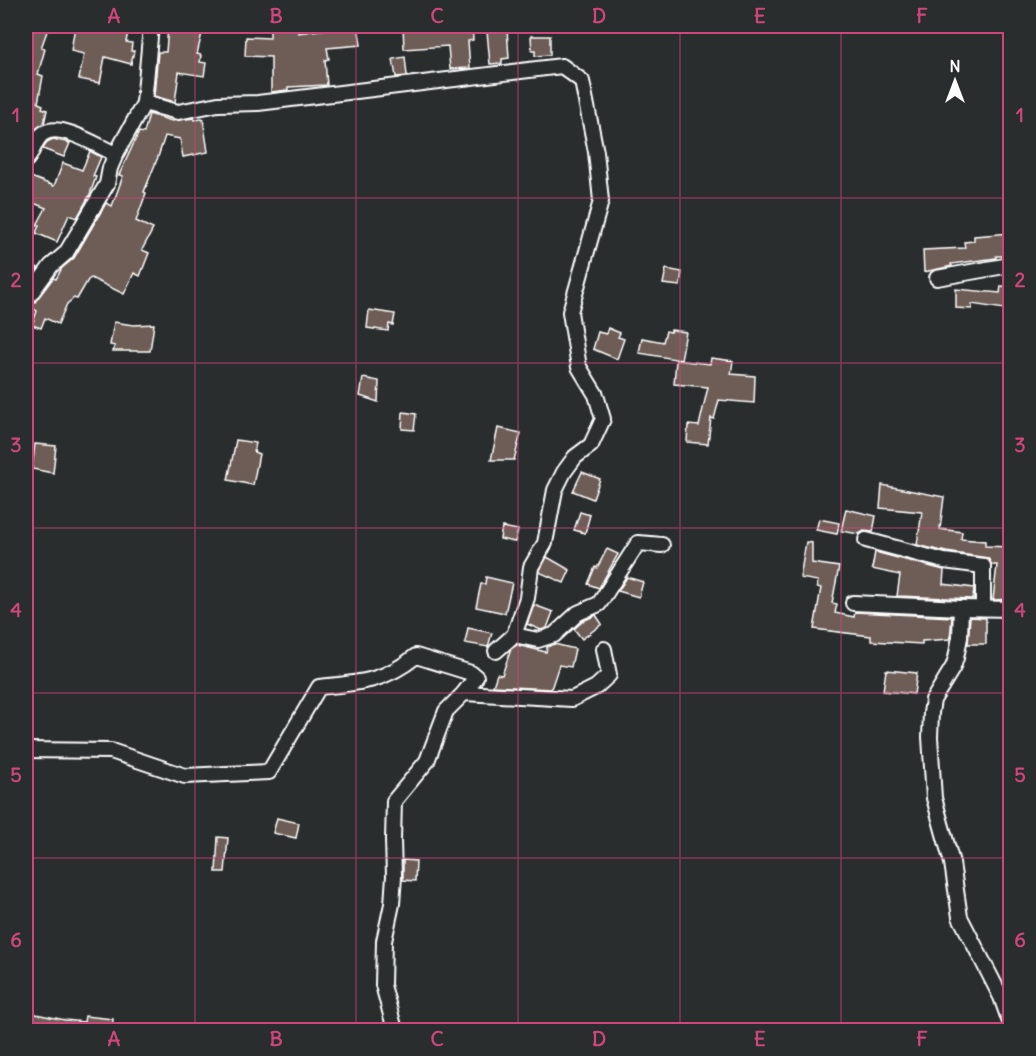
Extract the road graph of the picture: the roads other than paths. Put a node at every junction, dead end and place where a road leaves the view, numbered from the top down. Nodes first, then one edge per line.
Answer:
1 (151, 26) edge
2 (144, 103) junction
3 (116, 154) junction
4 (26, 160) edge
5 (1011, 266) edge
6 (937, 278) dead end
7 (26, 300) edge
8 (866, 540) dead end
9 (662, 545) dead end
10 (854, 603) dead end
11 (961, 608) junction
12 (983, 608) junction
13 (1011, 609) edge
14 (514, 635) junction
15 (604, 649) dead end
16 (496, 651) dead end
17 (464, 693) junction
18 (26, 750) edge
19 (1011, 1022) edge
20 (395, 1030) edge

1 - 2 street
2 - 3 street
2 - 14 street
3 - 4 street
3 - 7 street
5 - 6 street
8 - 12 street
9 - 14 street
10 - 11 street
11 - 12 street
11 - 19 street
12 - 13 street
14 - 16 street
15 - 17 street
17 - 18 street
17 - 20 street

